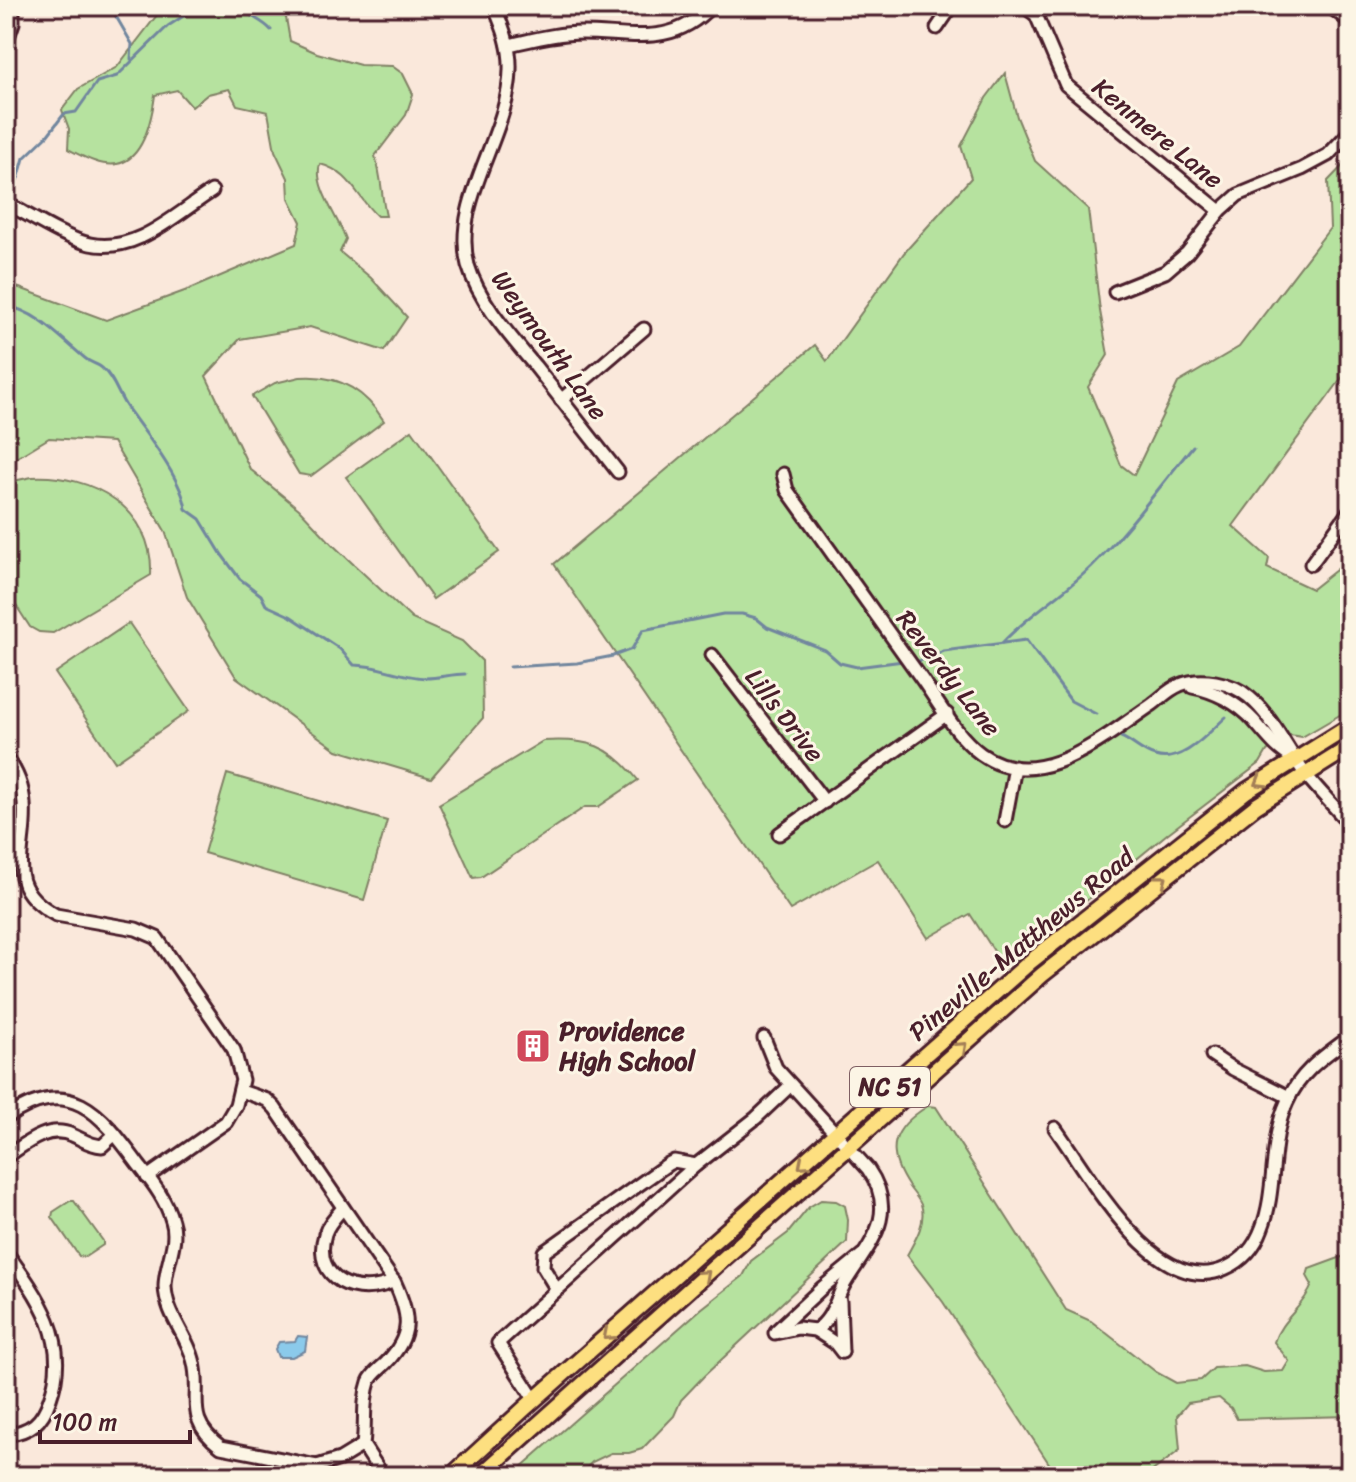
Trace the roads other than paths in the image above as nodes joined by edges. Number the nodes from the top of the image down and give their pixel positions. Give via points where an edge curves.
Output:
1 (13, 6) edge
2 (494, 6) edge
3 (711, 6) edge
4 (952, 6) edge
5 (1024, 6) edge
6 (1330, 6) edge
7 (1350, 22) edge
8 (937, 28) dead end
9 (6, 43) edge
10 (508, 45) junction
11 (1350, 132) edge
12 (212, 191) dead end
13 (6, 203) edge
14 (1220, 211) junction
15 (1115, 292) dead end
16 (644, 329) dead end
17 (561, 400) junction
18 (618, 472) dead end
19 (783, 474) dead end
20 (1350, 510) edge
21 (1311, 564) dead end
22 (712, 655) dead end
23 (947, 714) junction
24 (1350, 726) edge
25 (1350, 747) edge
26 (6, 757) edge
27 (1297, 761) junction
28 (1015, 767) junction
29 (1307, 775) junction
30 (825, 802) junction
31 (1005, 821) dead end
32 (1350, 825) edge
33 (779, 834) dead end
34 (1350, 1037) edge
35 (764, 1038) dead end
36 (1212, 1055) dead end
37 (791, 1085) junction
38 (241, 1091) junction
39 (1289, 1097) junction
40 (6, 1118) edge
41 (1055, 1128) dead end
42 (115, 1134) junction
43 (843, 1141) junction
44 (6, 1157) edge
45 (696, 1165) junction
46 (147, 1177) junction
47 (343, 1208) junction
48 (6, 1252) edge
49 (866, 1253) junction
50 (394, 1281) junction
51 (557, 1290) junction
52 (841, 1292) junction
53 (802, 1306) junction
54 (812, 1330) junction
55 (530, 1404) junction
56 (538, 1424) junction
57 (6, 1435) edge
58 (363, 1445) junction
59 (383, 1476) edge
60 (451, 1476) edge
61 (480, 1476) edge

1 - 9 street
2 - 10 street, Weymouth Lane
3 - 10 street via 692,22 656,35 567,34
4 - 8 street
5 - 14 street, Kenmere Lane via 1036,15 1066,85
6 - 7 street
10 - 17 street, Weymouth Lane via 507,96 469,212 465,244 474,279 487,301
11 - 14 street via 1328,155 1238,195
12 - 13 street via 140,238 115,246 83,242
14 - 15 street via 1165,272
16 - 17 street
17 - 18 street, Weymouth Lane
19 - 23 street, Reverdy Lane via 787,490
20 - 21 street
22 - 30 street, Lills Drive
23 - 28 street, Reverdy Lane via 982,754
23 - 30 street
24 - 27 main road, Pineville-Matthews Road / NC 51
25 - 29 main road, Pineville-Matthews Road / NC 51
26 - 38 street via 24,803 17,862 28,892 56,915 136,929 157,938 234,1050
27 - 28 street, Reverdy Lane via 1249,696 1211,681 1180,685 1063,761 1032,769
27 - 29 street, Reverdy Lane
27 -> 43 main road, Pineville-Matthews Road / NC 51 via 1246,791 1030,962
28 - 31 street
29 - 32 street, Reverdy Lane
43 -> 29 main road, Pineville-Matthews Road / NC 51 via 1256,806
30 - 33 street
34 - 39 street via 1315,1062
35 - 37 street via 770,1058
36 - 39 street
37 - 43 street
37 - 45 street
38 - 46 street via 219,1128
38 - 47 street via 275,1108
39 - 41 street via 1280,1121 1263,1226 1239,1262 1216,1273 1171,1267 1150,1252
40 - 42 street via 36,1101 74,1100 102,1118
42 - 44 street via 102,1146 87,1145 71,1134 47,1133
42 - 46 street
43 - 49 street via 873,1176 882,1200 880,1223
43 -> 55 main road, Pineville-Matthews Road / NC 51
56 -> 43 main road, Pineville-Matthews Road / NC 51
45 - 51 street
45 - 51 street via 668,1164 547,1248 543,1267
46 - 58 street via 173,1222 165,1285 168,1305 193,1358 195,1410 208,1438 221,1447 317,1466
47 - 50 street
47 - 50 street via 324,1236 326,1266 337,1281 357,1288
48 - 57 street via 46,1313 58,1369 43,1418 23,1432
49 - 52 street
49 - 53 street
50 - 58 street via 408,1319 399,1349 371,1378 364,1398
51 - 55 street via 498,1343
52 - 54 street via 825,1323
52 - 54 street via 842,1352
53 - 54 street
53 - 54 street via 775,1333
55 - 56 main road
55 - 60 main road, Pineville-Matthews Road / NC 51
56 - 61 main road, Pineville-Matthews Road / NC 51
58 - 59 street

